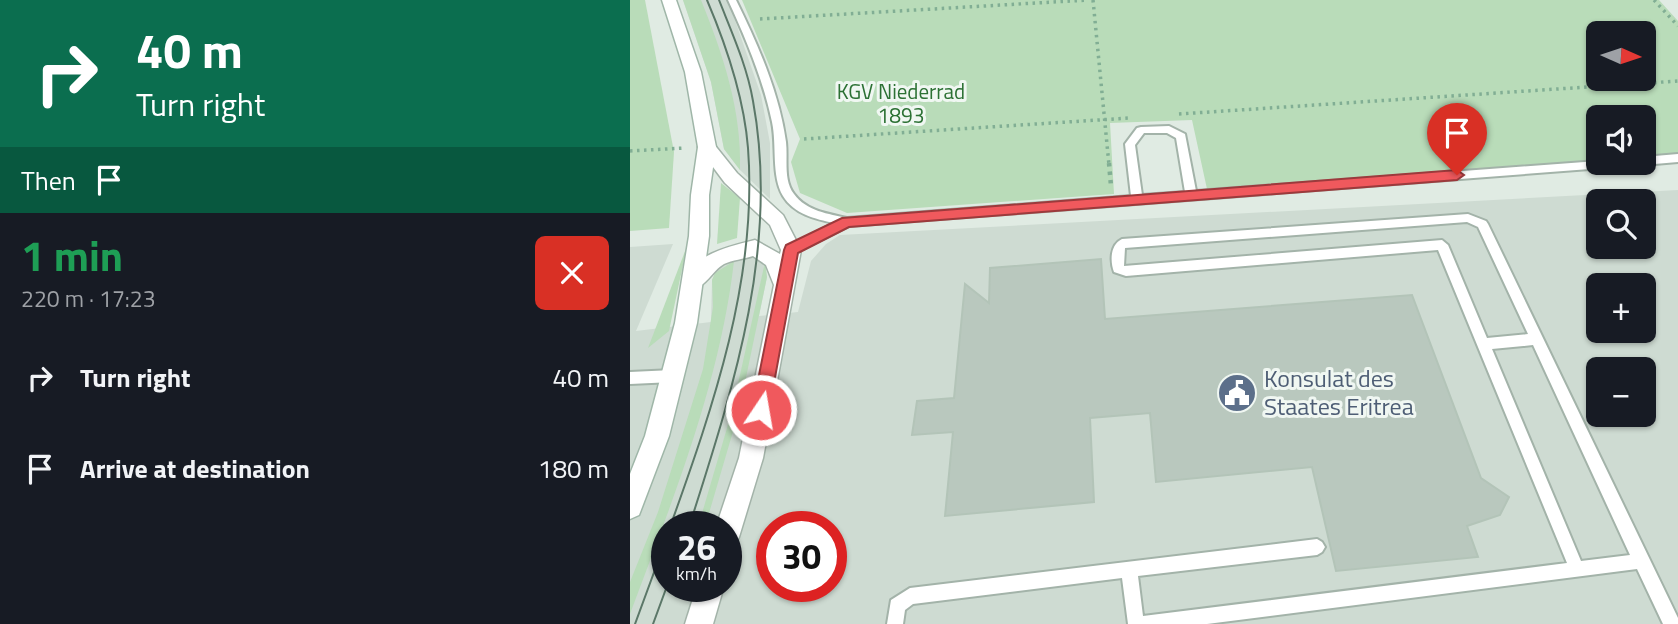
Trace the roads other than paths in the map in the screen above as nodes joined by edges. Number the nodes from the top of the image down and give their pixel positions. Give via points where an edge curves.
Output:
1 (669, 0) edge
2 (732, 0) edge
3 (698, 147) junction
4 (1678, 158) edge
5 (1656, 160) edge
6 (1586, 165) edge
7 (1191, 195) junction
8 (1137, 199) junction
9 (1433, 221) junction
10 (847, 222) junction
11 (1442, 245) junction
12 (791, 250) junction
13 (693, 281) junction
14 (786, 289) junction
15 (1538, 339) junction
16 (1484, 344) junction
17 (673, 376) junction
18 (630, 378) edge
19 (630, 506) edge
20 (734, 511) edge
21 (1317, 547) dead end
22 (1641, 561) junction
23 (1129, 569) junction
24 (1577, 569) junction
25 (706, 602) edge
26 (699, 624) edge
27 (895, 624) edge
28 (1136, 624) edge
29 (1144, 624) edge
30 (1672, 624) edge

1 - 3 main road via 692,72
2 - 10 lane via 762,64 781,144 781,177 792,200 817,215
3 - 12 main road via 775,218
3 - 13 main road
4 - 5 lane
6 - 7 lane
7 - 8 lane
7 - 8 lane via 1181,136 1169,129 1141,130 1130,144
8 - 10 lane
9 - 11 lane
9 - 11 lane via 1122,244 1116,254 1118,269 1126,271
9 - 15 lane via 1468,218 1482,224
10 - 12 lane
11 - 16 lane
12 - 14 main road
13 - 14 main road via 717,258 755,248 774,260
13 - 17 main road
14 - 20 main road via 751,458
15 - 16 lane
15 - 22 lane
16 - 24 lane
17 - 18 lane
17 - 19 main road via 657,436
21 - 23 lane
22 - 24 lane
22 - 30 lane
23 - 27 lane via 910,596 898,606
23 - 28 lane
24 - 29 lane
25 - 26 main road

